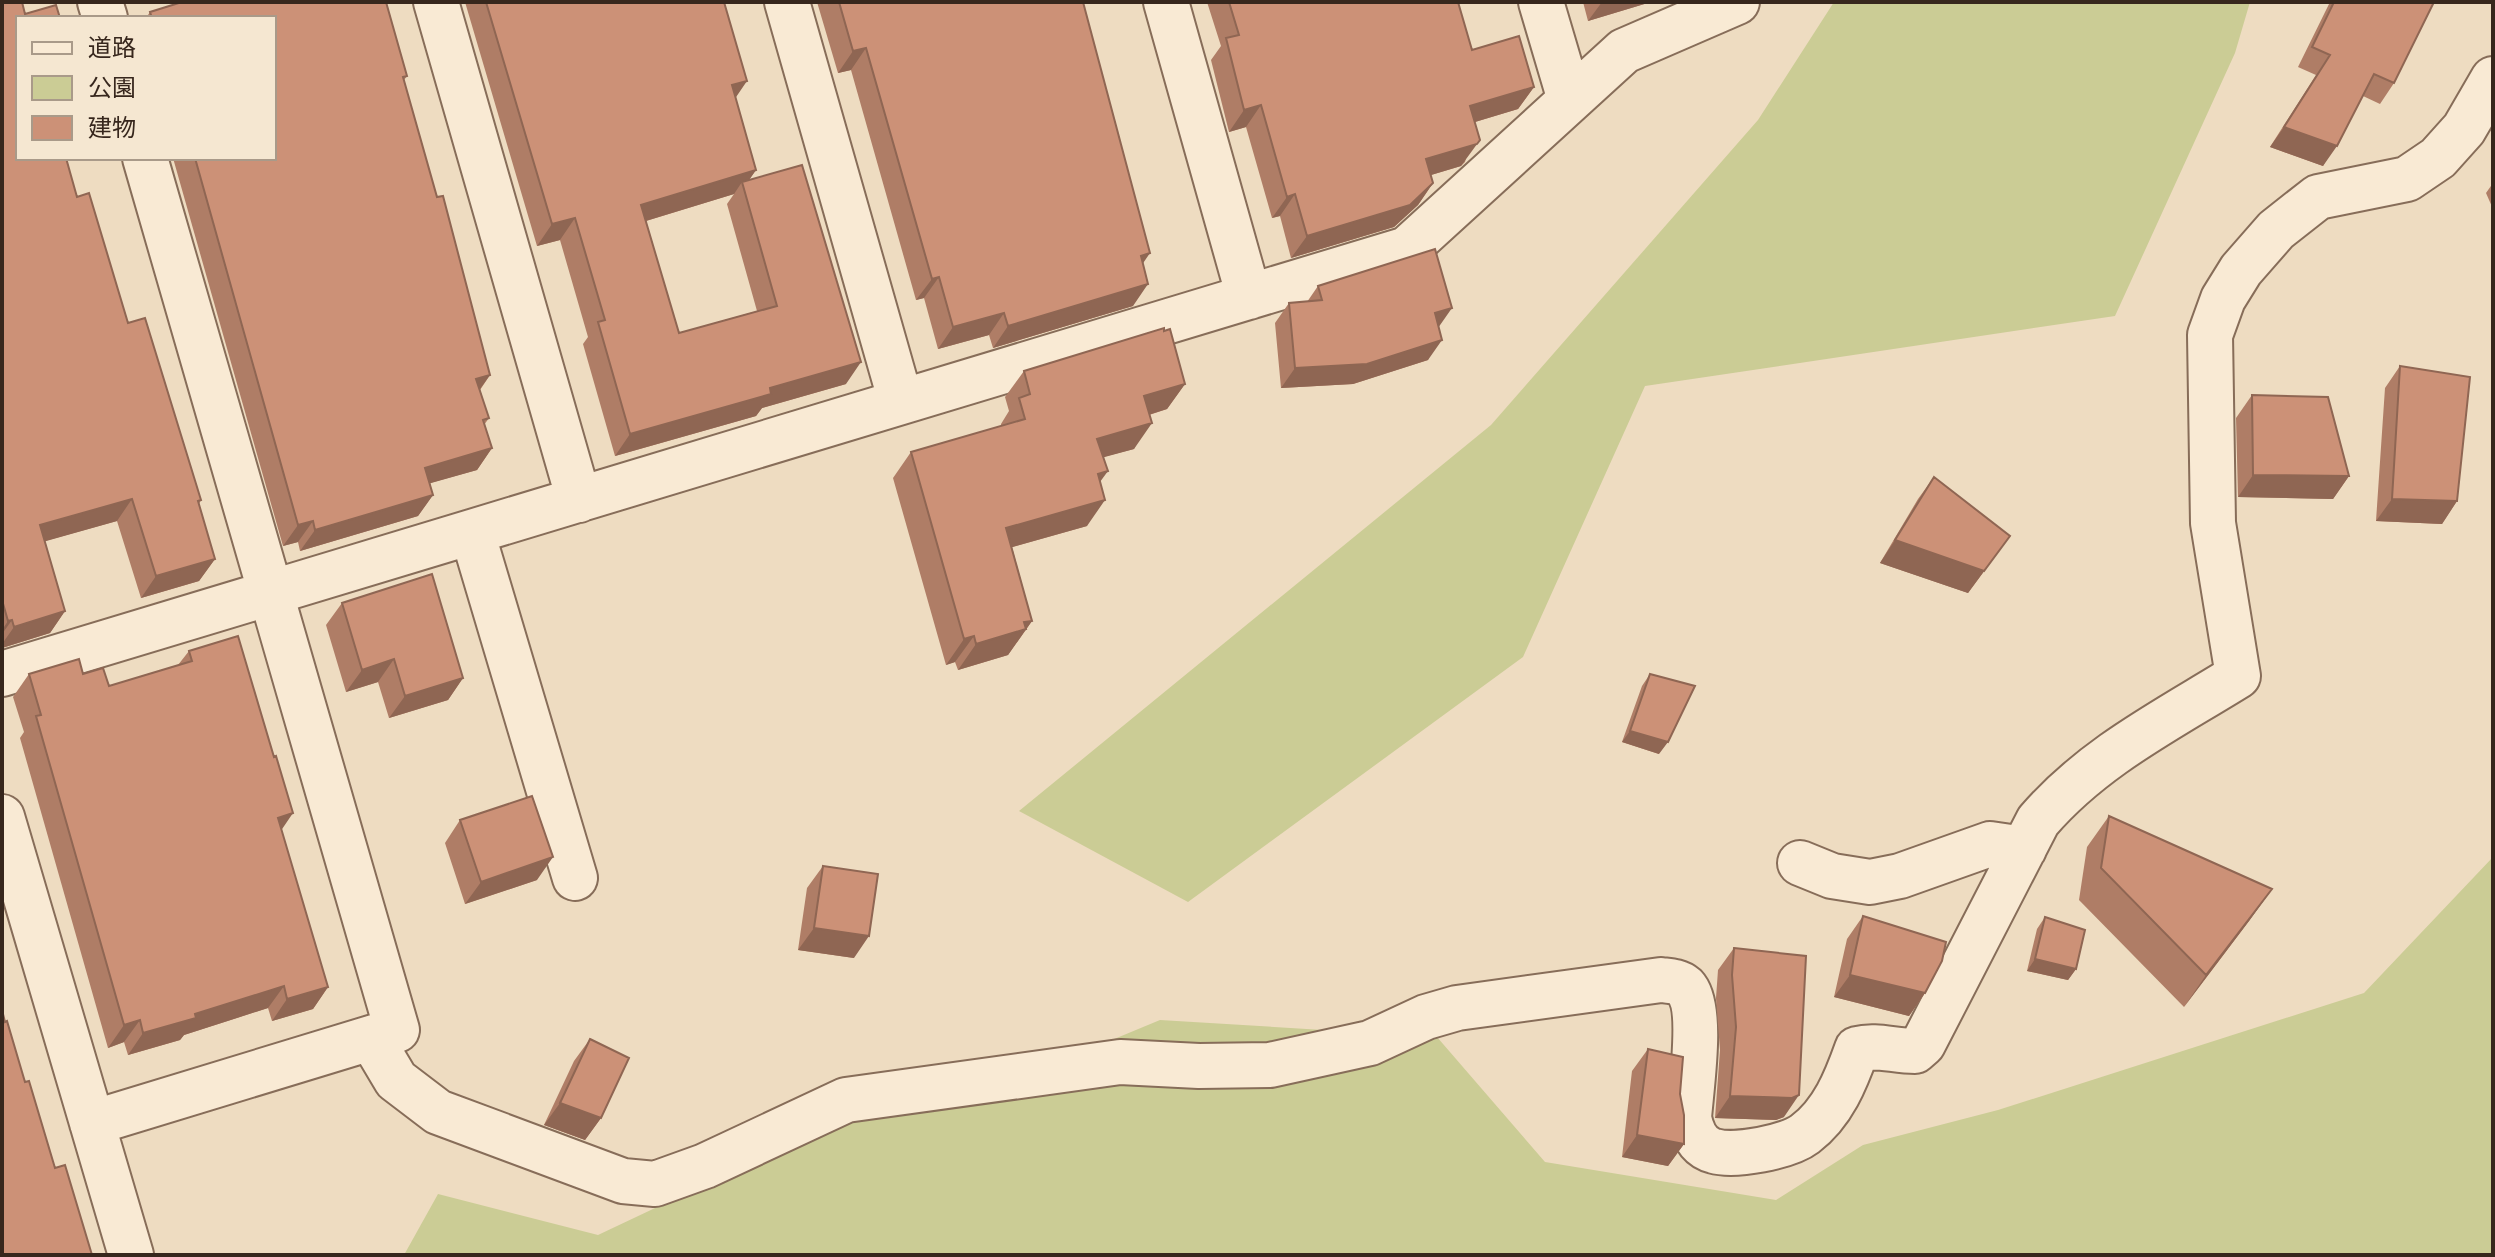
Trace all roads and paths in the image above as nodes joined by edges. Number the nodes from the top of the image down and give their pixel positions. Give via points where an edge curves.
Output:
1 (436, 2) edge
2 (787, 2) edge
3 (1166, 2) edge
4 (1541, 2) edge
5 (1737, 2) edge
6 (2493, 79) edge
7 (1570, 100) junction
8 (146, 160) edge
9 (1249, 297) junction
10 (901, 402) junction
11 (579, 500) junction
12 (472, 532) junction
13 (271, 593) junction
14 (2, 674) edge
15 (2, 817) edge
16 (2024, 849) junction
17 (1800, 863) dead end
18 (575, 878) dead end
19 (371, 1038) junction
20 (92, 1123) junction
21 (131, 1255) edge

1 - 11 street
2 - 10 street
3 - 9 street
4 - 7 street
5 - 7 street via 1624,51
6 - 16 street via 2464,129 2438,158 2407,179 2318,197 2276,230 2223,299 2210,335 2213,523 2238,676 2098,763 2055,801
7 - 9 street via 1407,249
8 - 13 street
9 - 10 street
10 - 11 street
11 - 12 street
12 - 13 street
12 - 18 street
13 - 14 street
13 - 19 street via 397,1030
15 - 20 street
16 - 17 street via 1990,844 1870,882 1832,876
16 - 19 street via 1923,1044 1915,1051 1871,1045 1857,1049 1835,1101 1803,1136 1737,1152 1713,1151 1691,1130 1694,1001 1676,981 1457,1008 1370,1043 1270,1065 1120,1062 846,1100 655,1184 623,1181 438,1112 396,1080
19 - 20 street
20 - 21 street

